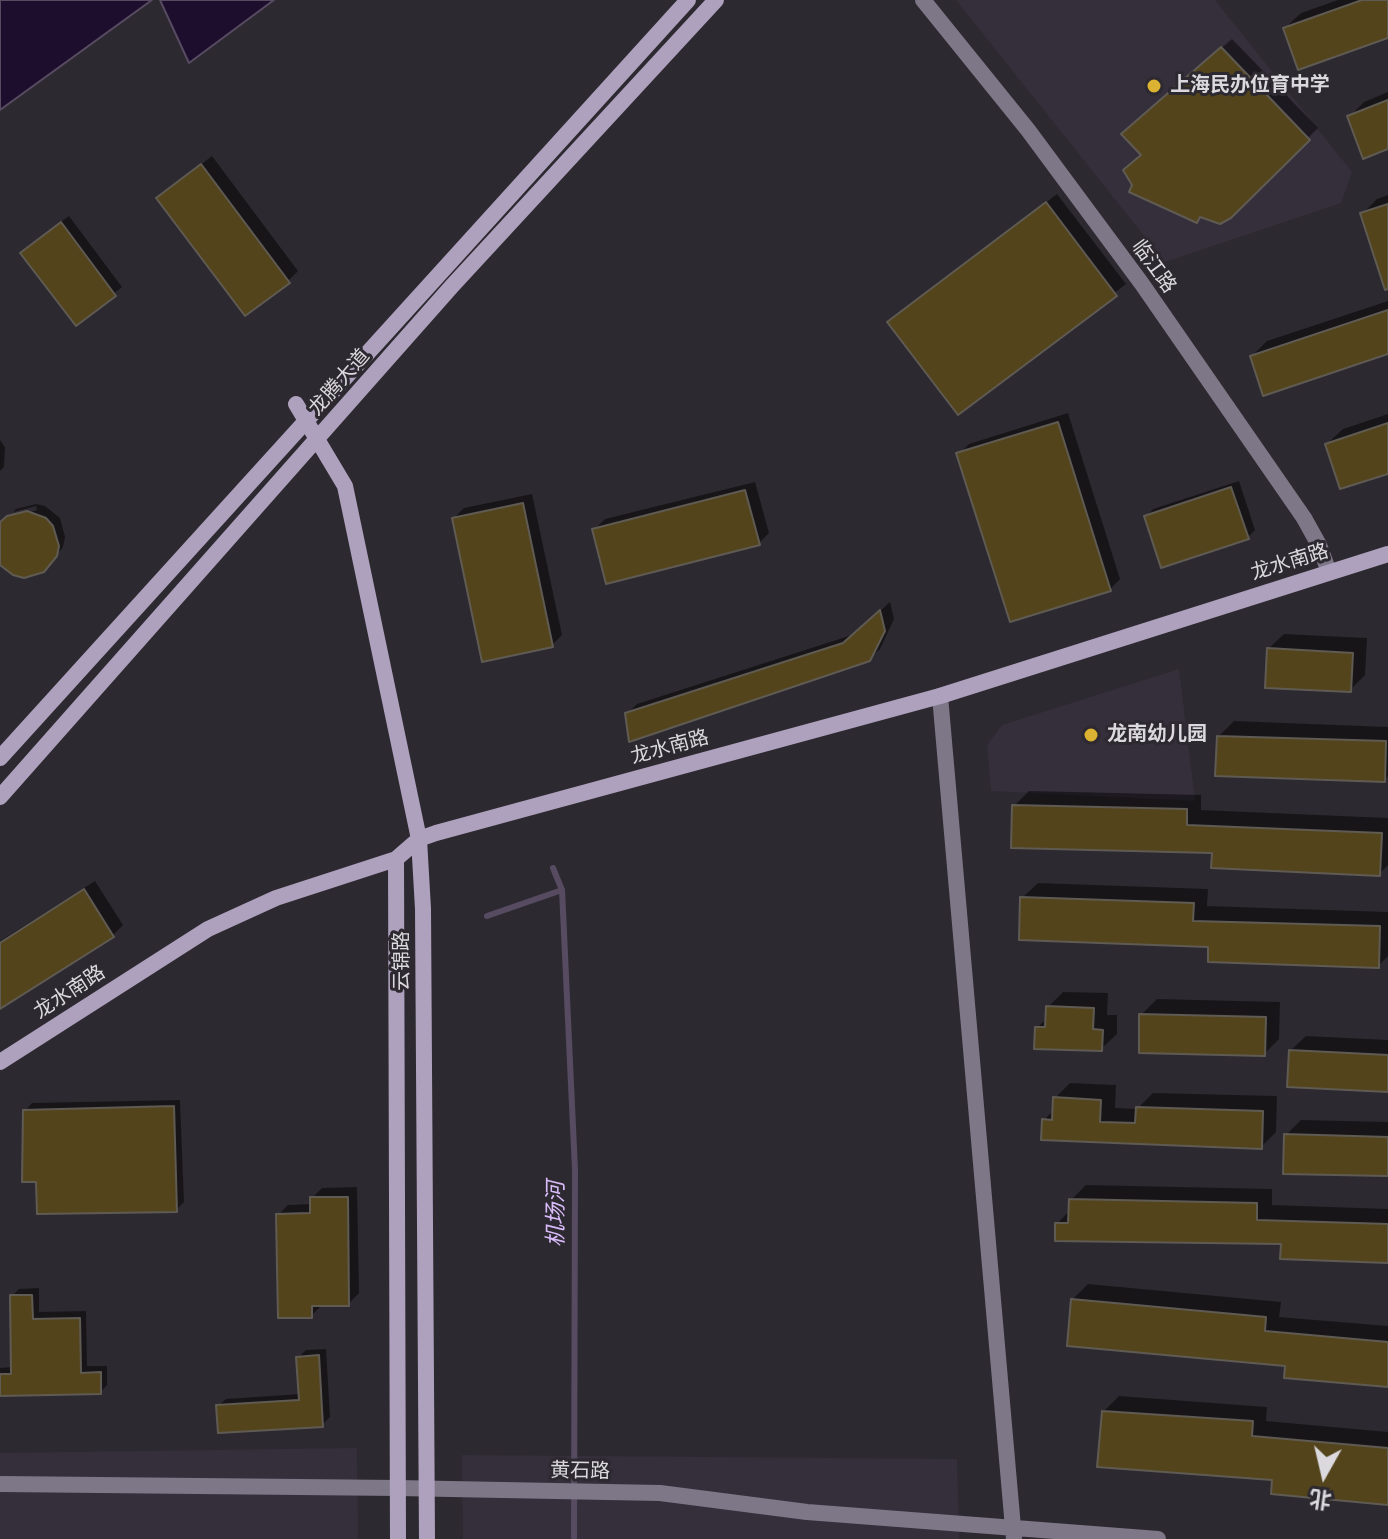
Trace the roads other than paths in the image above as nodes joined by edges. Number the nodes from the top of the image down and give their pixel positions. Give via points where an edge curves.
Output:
1 (688, 0) edge
2 (716, 0) edge
3 (923, 0) edge
4 (296, 404) dead end
5 (306, 421) junction
6 (317, 439) junction
7 (1388, 554) edge
8 (1329, 572) junction
9 (940, 696) junction
10 (0, 758) edge
11 (0, 797) edge
12 (419, 839) junction
13 (396, 859) junction
14 (0, 1062) edge
15 (0, 1484) edge
16 (398, 1488) junction
17 (426, 1489) junction
18 (1014, 1533) edge
19 (398, 1539) edge
20 (427, 1539) edge
21 (1158, 1539) edge

1 - 5 main road, 龙腾大道
2 - 6 main road, 龙腾大道
3 - 8 street, 临江路 via 1142,284 1304,518
4 - 5 main road, 云锦路
5 - 6 main road, 云锦路
5 - 10 main road, 龙腾大道
6 - 11 main road, 龙腾大道
6 - 12 main road, 云锦路 via 345,486
7 - 8 main road, 龙水南路
8 - 9 main road, 龙水南路
9 - 12 main road, 龙水南路
9 - 18 street
12 - 13 main road, 龙水南路
12 - 17 main road, 云锦路
13 - 14 main road, 龙水南路 via 276,898 208,929
13 - 16 main road, 云锦路
15 - 16 street, 黄石路
16 - 17 street, 黄石路
16 - 19 main road, 云锦路
17 - 18 street, 黄石路 via 660,1493
17 - 20 main road, 云锦路
18 - 21 street, 黄石路

